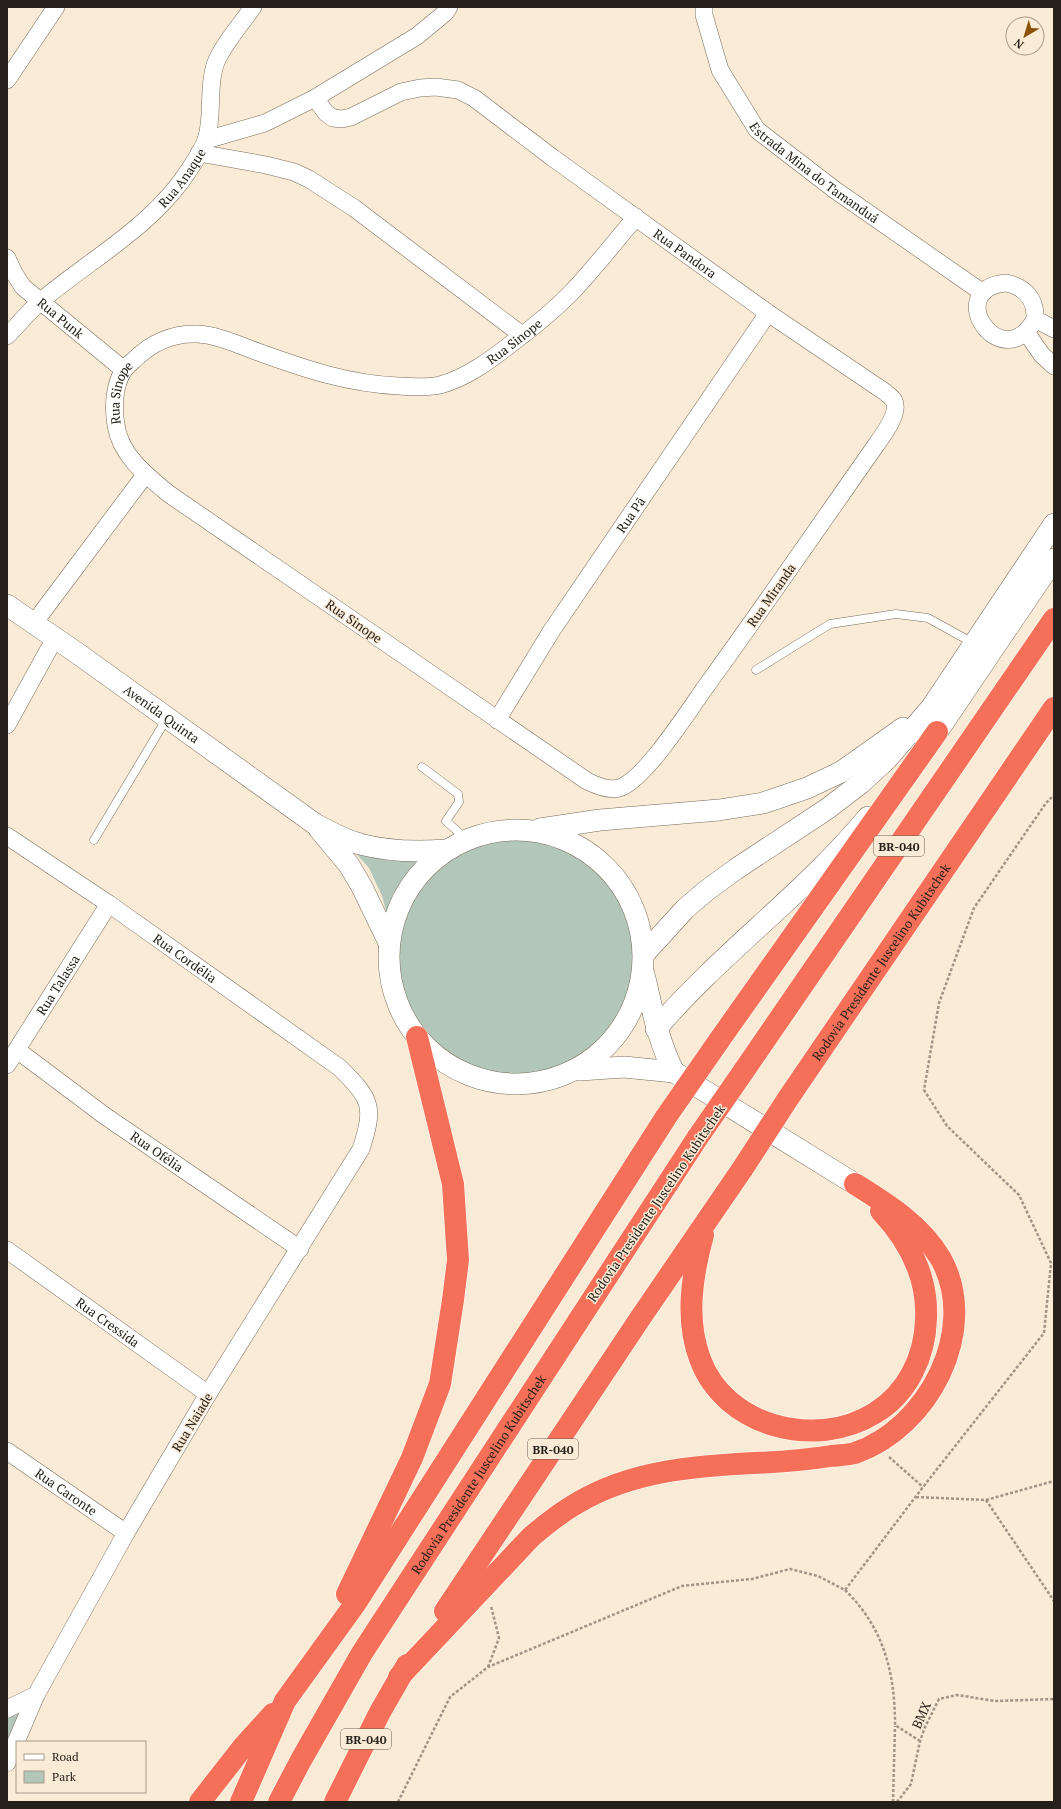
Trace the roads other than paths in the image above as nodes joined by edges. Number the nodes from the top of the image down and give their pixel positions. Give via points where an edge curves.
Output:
1 (56, 7) edge
2 (254, 7) edge
3 (449, 7) edge
4 (704, 7) edge
5 (7, 80) edge
6 (315, 98) junction
7 (203, 147) junction
8 (636, 217) junction
9 (7, 258) edge
10 (983, 293) junction
11 (40, 302) junction
12 (768, 313) junction
13 (1030, 326) junction
14 (1054, 329) edge
15 (7, 336) edge
16 (522, 336) junction
17 (1054, 366) edge
18 (124, 370) junction
19 (885, 392) joint
20 (145, 475) junction
21 (1054, 524) edge
22 (1054, 559) edge
23 (7, 605) edge
24 (1054, 618) edge
25 (34, 623) junction
26 (55, 638) junction
27 (974, 644) junction
28 (756, 670) dead end
29 (931, 708) junction
30 (1054, 708) edge
31 (167, 718) junction
32 (497, 720) junction
33 (7, 725) edge
34 (937, 732) junction
35 (422, 767) dead end
36 (622, 788) joint
37 (315, 824) junction
38 (533, 830) junction
39 (7, 836) edge
40 (466, 839) junction
41 (94, 840) dead end
42 (446, 850) junction
43 (109, 904) junction
44 (389, 943) junction
45 (644, 962) junction
46 (656, 1029) junction
47 (417, 1037) junction
48 (17, 1050) junction
49 (7, 1065) edge
50 (577, 1070) junction
51 (674, 1072) junction
52 (358, 1087) joint
53 (855, 1184) junction
54 (706, 1220) junction
55 (300, 1249) junction
56 (7, 1250) edge
57 (208, 1394) junction
58 (7, 1451) edge
59 (126, 1533) junction
60 (399, 1677) junction
61 (302, 1679) junction
62 (36, 1695) junction
63 (285, 1701) junction
64 (7, 1709) edge
65 (16, 1741) edge
66 (16, 1742) edge
67 (7, 1763) edge
68 (200, 1802) edge
69 (241, 1802) edge
70 (279, 1802) edge
71 (335, 1802) edge

1 - 5 street
2 - 7 street, Rua Anaque via 215,64 210,116
3 - 6 street via 417,36
4 - 10 street, Estrada Mina do Tamanduá via 720,70 757,130 835,190
6 - 7 street via 265,123
6 - 8 street, Rua Pandora via 326,113 333,118 342,119 401,92 436,87 458,90 490,109
7 - 11 street, Rua Anaque via 167,200 133,230
7 - 16 street via 294,172 309,179 354,208
8 - 12 street, Rua Pandora
8 - 16 street, Rua Sinope via 571,293
9 - 11 street, Rua Punk via 23,287
10 - 13 street via 998,284 1015,285 1023,289 1033,302
10 - 13 street via 978,309 979,317 987,331 1002,339 1015,338
11 - 15 street, Rua Anaque
11 - 18 street, Rua Punk
12 - 19 street, Rua Pandora
12 - 32 street, Rua Pã via 556,624
13 - 14 street
13 - 17 street via 1042,355
16 - 18 street, Rua Sinope via 494,358 453,380 418,388 382,386 335,378 199,334 172,337 157,343 142,352
18 - 20 street, Rua Sinope via 118,386 114,412 117,434 132,460
19 - 36 street, Rua Miranda via 894,401 895,410 892,420 876,445 744,634 656,754
20 - 25 street
20 - 32 street, Rua Sinope
21 - 27 street
22 - 34 street
23 - 25 street, Avenida Quinta
24 - 70 highway, Rodovia Presidente Juscelino Kubitschek / BR-040, bridge via 698,1137 362,1653 300,1760
25 - 26 street, Avenida Quinta
26 - 31 street, Avenida Quinta
26 - 33 street
27 - 28 lane via 928,618 896,614 830,624
27 - 29 street
29 - 38 street via 841,772 807,788 763,803 719,810 600,820
29 - 45 street via 888,759 861,783 827,809 736,869 685,909
30 - 54 highway, Rodovia Presidente Juscelino Kubitschek / BR-040, bridge
31 - 37 street, Avenida Quinta
31 - 41 lane
32 - 36 street, Rua Sinope via 588,781 611,789
34 - 46 street via 857,830 802,886 677,1004
34 - 61 highway, bridge via 666,1117 355,1604
35 - 40 lane via 458,794 459,802 446,820
37 - 42 street, Avenida Quinta via 359,844 379,848 402,852
37 - 44 street, Avenida Quinta via 348,865
38 - 40 street via 510,830
38 - 45 street via 567,840 598,859 622,886 638,918
39 - 43 street, Rua Cordélia
40 - 42 street
42 - 44 street via 418,874 402,900
43 - 48 street, Rua Talassa
43 - 52 street, Rua Cordélia via 340,1068
44 - 47 street via 390,976 400,1008
45 - 46 street
45 - 50 street via 642,982 634,1009 619,1033 600,1054
46 - 51 street
47 - 50 street via 443,1061 474,1078 509,1084 544,1082
47 - 61 highway via 453,1184 456,1220 458,1260 440,1384 412,1458 327,1635
48 - 49 street, Rua Talassa
48 - 55 street, Rua Ofélia via 111,1120
50 - 51 street via 624,1067
51 - 53 street
52 - 55 street, Rua Naiade via 369,1106 368,1126 361,1148
53 - 54 highway via 900,1235 918,1268 927,1311 926,1336 916,1368 893,1398 876,1413 840,1427 790,1430 772,1426 737,1408 720,1394 707,1375 693,1334 691,1307 692,1280
53 - 60 highway via 900,1214 917,1229 941,1260 952,1291 954,1304 951,1343 933,1386 907,1421 886,1438 854,1453 786,1461 710,1465 664,1472 628,1480 580,1501 531,1536
54 - 60 highway, Rodovia Presidente Juscelino Kubitschek / BR-040 via 479,1562
55 - 57 street, Rua Naiade
56 - 57 street, Rua Cressida
57 - 59 street, Rua Naiade
58 - 59 street, Rua Caronte
59 - 62 street, Rua Naiade
60 - 71 highway, Rodovia Presidente Juscelino Kubitschek / BR-040
61 - 63 highway
62 - 64 street
62 - 65 street, Rua Naiade
63 - 68 highway via 243,1747
63 - 69 highway
66 - 67 street, Rua Naiade

